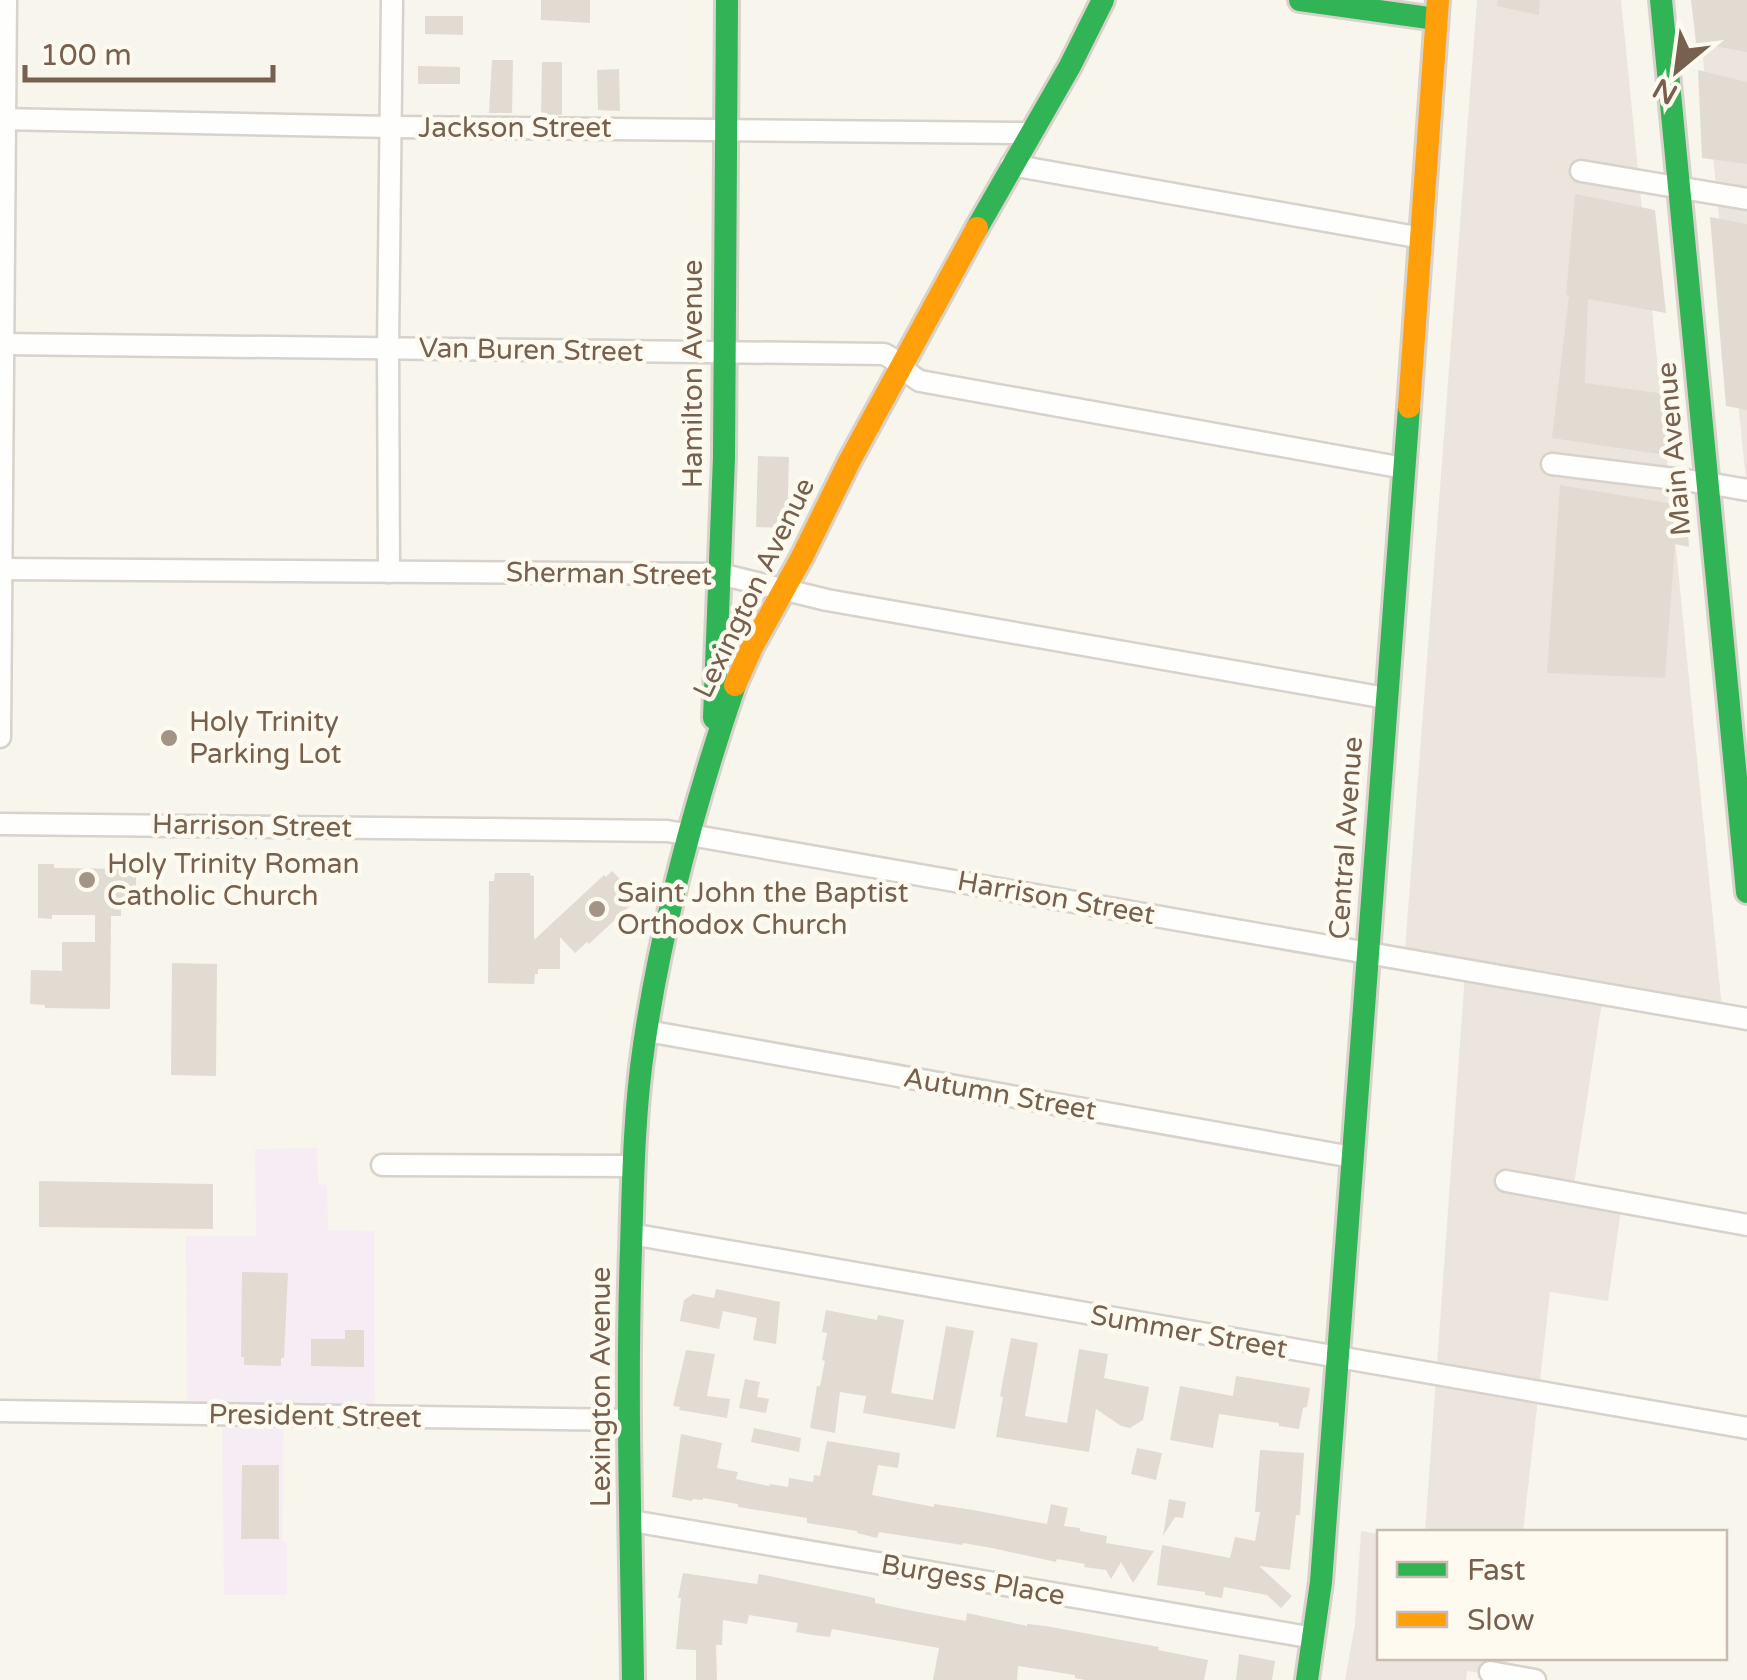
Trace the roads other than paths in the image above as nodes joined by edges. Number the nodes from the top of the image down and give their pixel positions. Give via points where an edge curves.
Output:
1 (6, 0) edge
2 (392, 0) edge
3 (727, 0) edge
4 (1082, 0) edge
5 (1103, 0) edge
6 (1124, 0) edge
7 (1300, 0) edge
8 (1661, 0) edge
9 (1437, 10) edge
10 (1082, 38) junction
11 (1070, 66) junction
12 (2, 120) edge
13 (391, 127) junction
14 (726, 130) junction
15 (1030, 134) junction
16 (1011, 164) junction
17 (1581, 170) dead end
18 (1680, 188) junction
19 (1747, 199) edge
20 (1422, 238) junction
21 (1, 344) edge
22 (388, 348) junction
23 (724, 352) junction
24 (902, 366) junction
25 (1552, 464) dead end
26 (1404, 468) junction
27 (1707, 483) junction
28 (1747, 490) edge
29 (1, 569) edge
30 (389, 572) junction
31 (720, 574) junction
32 (785, 588) junction
33 (1386, 698) junction
34 (0, 736) edge
35 (713, 748) junction
36 (1741, 766) edge
37 (0, 824) edge
38 (690, 835) junction
39 (1747, 892) edge
40 (1367, 952) junction
41 (1747, 1020) edge
42 (647, 1031) junction
43 (1352, 1156) junction
44 (382, 1165) dead end
45 (633, 1166) junction
46 (1506, 1181) dead end
47 (1747, 1225) edge
48 (631, 1234) junction
49 (1336, 1358) junction
50 (0, 1412) edge
51 (630, 1420) junction
52 (1747, 1428) edge
53 (632, 1521) junction
54 (1314, 1638) junction
55 (1490, 1672) dead end
56 (634, 1680) edge
57 (1306, 1680) edge
58 (1535, 1680) edge

1 - 12 street
2 - 13 street
3 - 14 main road, Hamilton Avenue
4 - 10 main road
5 - 10 main road, Lexington Avenue
6 - 11 main road via 1094,48
7 - 9 main road
8 - 18 main road, Main Avenue
9 - 20 main road, Central Avenue
10 - 11 main road, Lexington Avenue
11 - 15 main road, Lexington Avenue
12 - 13 street, Jackson Street
12 - 21 street
13 - 14 street, Jackson Street
13 - 22 street
14 - 15 street, Jackson Street
14 - 23 main road, Hamilton Avenue
15 - 16 main road, Lexington Avenue
16 - 20 street
16 - 24 main road, Lexington Avenue
17 - 18 street
18 - 19 street
18 - 27 main road, Main Avenue
20 - 26 main road, Central Avenue
21 - 22 street, Van Buren Street
21 - 29 street
22 - 23 street, Van Buren Street
22 - 30 street
23 - 24 street, Van Buren Street via 884,354
23 - 31 main road, Hamilton Avenue
24 - 26 street, Van Buren Street via 920,382
24 - 32 main road, Lexington Avenue
25 - 27 street
26 - 33 main road, Central Avenue
27 - 28 street
27 - 36 main road, Main Avenue
29 - 30 street, Sherman Street
29 - 34 street
30 - 31 street, Sherman Street
31 - 32 street, Sherman Street
31 - 35 main road, Hamilton Avenue
32 - 33 street, Sherman Street
32 - 35 main road, Lexington Avenue via 740,672
33 - 40 main road, Central Avenue
35 - 38 main road, Lexington Avenue
36 - 39 main road, Main Avenue
37 - 38 street, Harrison Street
38 - 40 street, Harrison Street
38 - 42 main road, Lexington Avenue
40 - 41 street, Harrison Street
40 - 43 main road, Central Avenue
42 - 43 street, Autumn Street
42 - 45 main road, Lexington Avenue
43 - 49 main road, Central Avenue
44 - 45 street
45 - 48 main road, Lexington Avenue
46 - 47 street
48 - 49 street, Summer Street
48 - 51 main road, Lexington Avenue
49 - 52 street, Summer Street
49 - 54 main road, Central Avenue
50 - 51 street, President Street
51 - 53 main road, Lexington Avenue
53 - 54 street, Burgess Place
53 - 56 main road, Lexington Avenue
54 - 57 main road, Central Avenue
55 - 58 street

